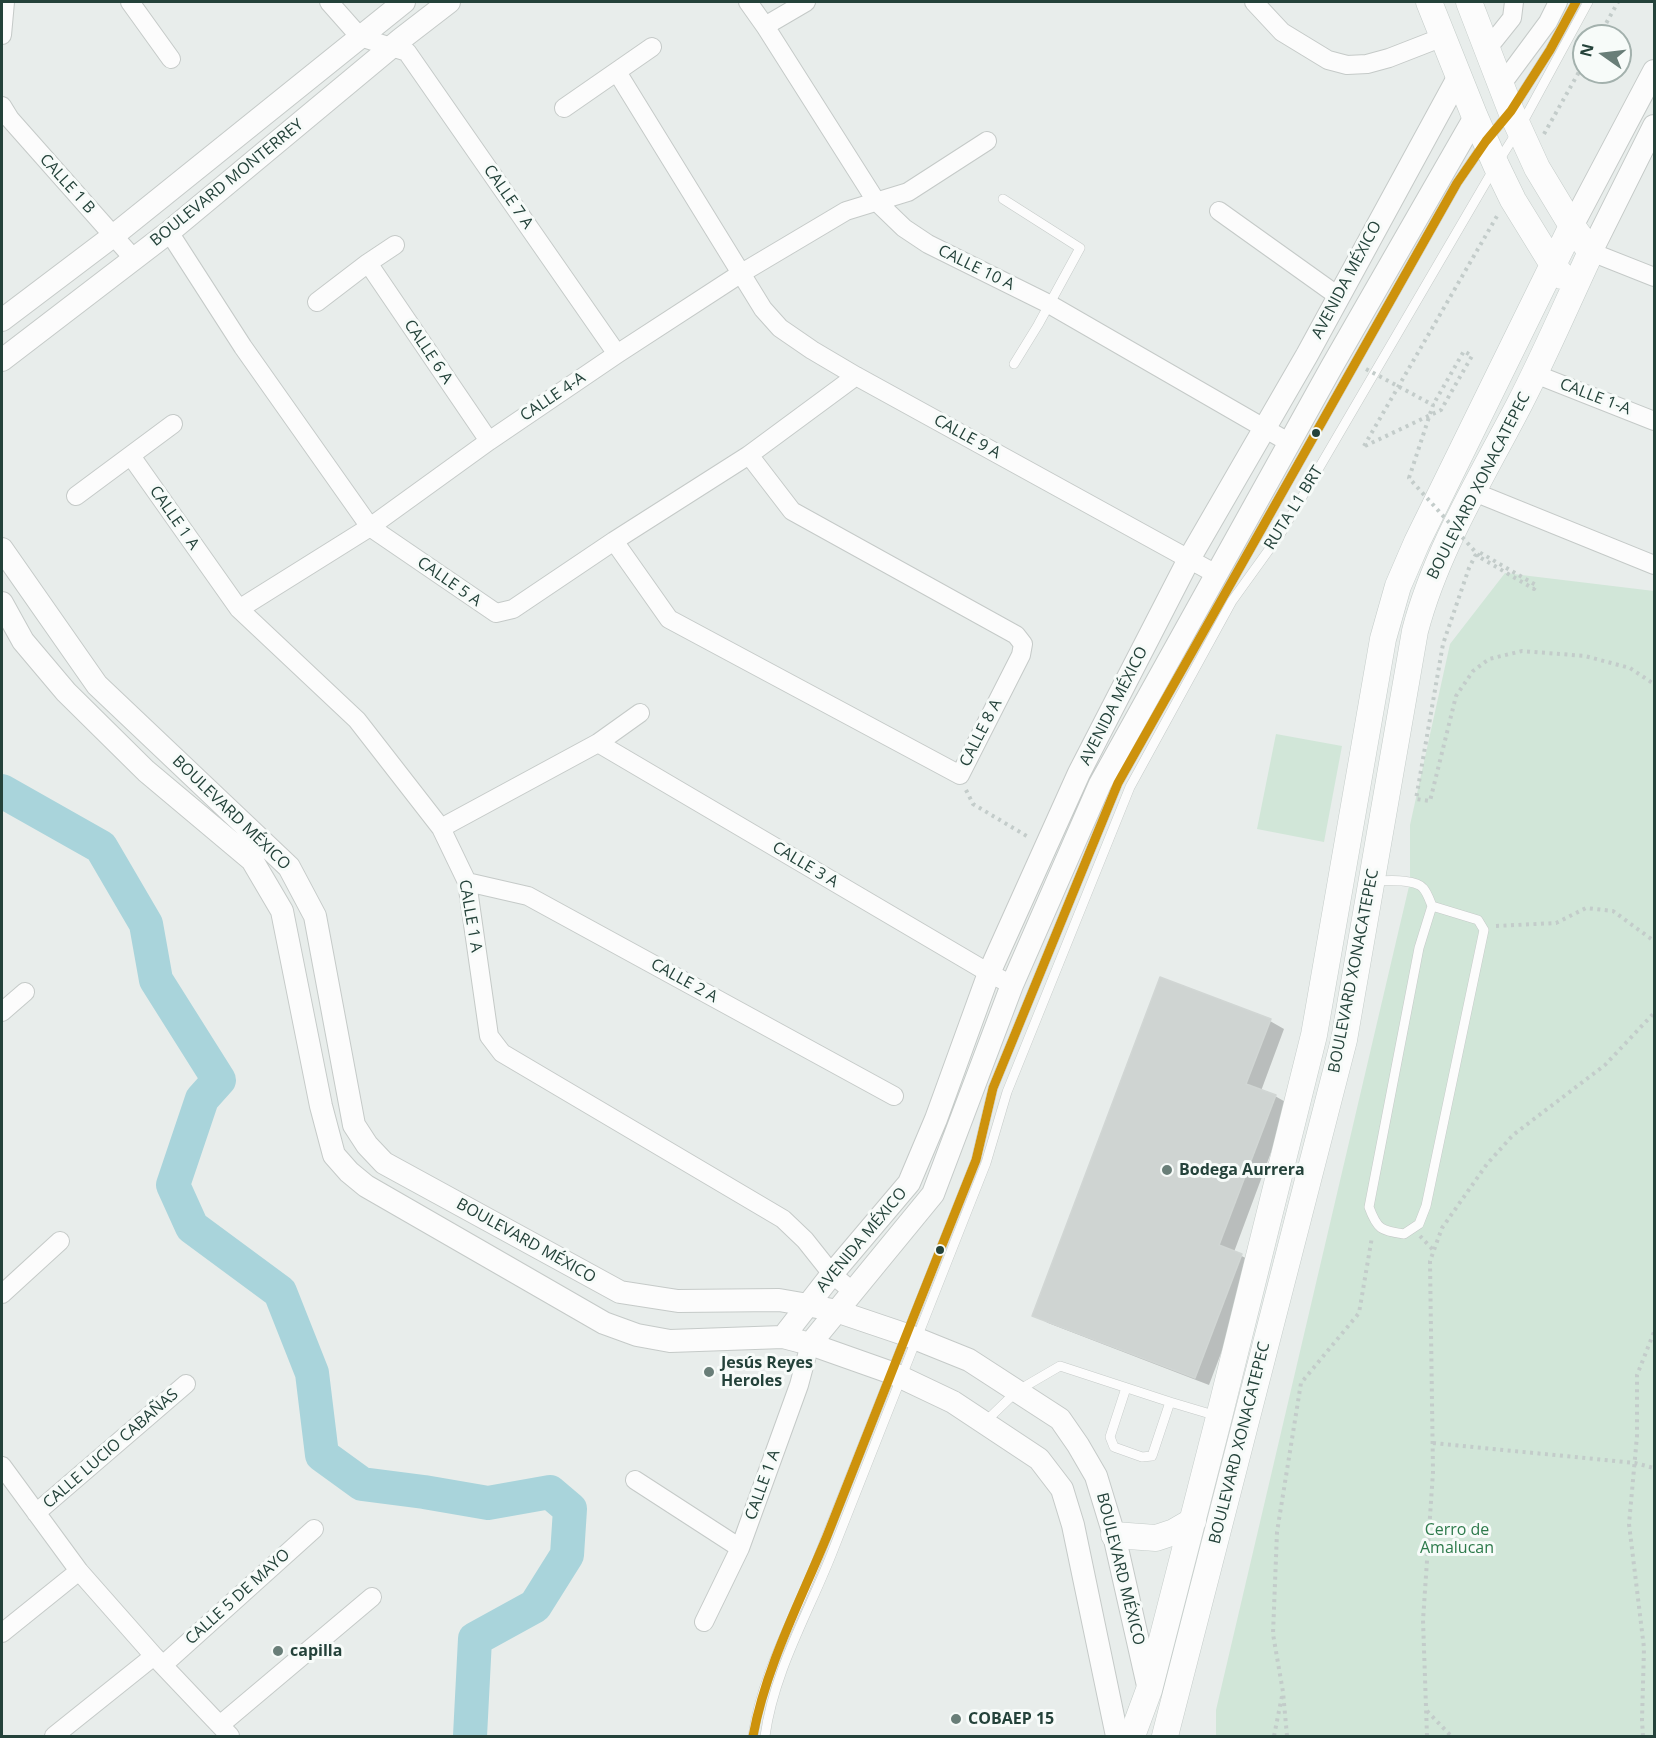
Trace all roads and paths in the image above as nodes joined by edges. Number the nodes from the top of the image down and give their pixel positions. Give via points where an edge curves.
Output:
1 (5, 2) edge
2 (130, 2) edge
3 (329, 2) edge
4 (404, 2) edge
5 (449, 2) edge
6 (748, 2) edge
7 (806, 2) edge
8 (1254, 2) edge
9 (1429, 2) edge
10 (1469, 2) edge
11 (1514, 2) edge
12 (1558, 2) edge
13 (1576, 2) edge
14 (1588, 2) edge
15 (1618, 2) edge
16 (1606, 24) edge
17 (765, 26) junction
18 (2, 35) edge
19 (360, 37) junction
20 (1443, 37) junction
21 (393, 47) junction
22 (652, 47) dead end
23 (1488, 48) junction
24 (171, 58) dead end
25 (1654, 70) edge
26 (616, 72) junction
27 (1459, 76) junction
28 (1502, 84) junction
29 (1572, 84) edge
30 (2, 107) edge
31 (564, 108) dead end
32 (1475, 117) junction
33 (1515, 120) junction
34 (1654, 128) edge
35 (987, 141) dead end
36 (1486, 141) junction
37 (1532, 156) junction
38 (1496, 165) junction
39 (1510, 193) junction
40 (1003, 199) dead end
41 (876, 201) junction
42 (1218, 211) dead end
43 (1572, 225) junction
44 (169, 232) junction
45 (113, 236) junction
46 (395, 245) dead end
47 (1591, 252) junction
48 (134, 260) junction
49 (368, 263) junction
50 (1553, 266) junction
51 (740, 274) junction
52 (1654, 277) edge
53 (1573, 290) junction
54 (1338, 296) junction
55 (316, 302) dead end
56 (1049, 304) junction
57 (2, 320) edge
58 (617, 354) junction
59 (2, 360) edge
60 (1014, 364) dead end
61 (1366, 369) dead end
62 (1535, 374) junction
63 (856, 376) junction
64 (1434, 403) junction
65 (1654, 421) edge
66 (174, 424) dead end
67 (1265, 429) junction
68 (489, 441) junction
69 (1290, 442) junction
70 (749, 455) junction
71 (130, 456) junction
72 (1474, 492) junction
73 (76, 496) dead end
74 (370, 527) junction
75 (614, 541) junction
76 (2, 549) edge
77 (1190, 559) junction
78 (1654, 565) edge
79 (1216, 574) junction
80 (2, 603) edge
81 (239, 609) junction
82 (1654, 684) edge
83 (640, 713) dead end
84 (598, 743) junction
85 (960, 775) junction
86 (441, 828) junction
87 (1046, 847) junction
88 (1371, 881) junction
89 (467, 882) junction
90 (1432, 906) junction
91 (1484, 930) junction
92 (1654, 941) edge
93 (989, 974) junction
94 (1012, 985) junction
95 (25, 992) dead end
96 (2, 1012) edge
97 (1654, 1013) edge
98 (894, 1096) dead end
99 (1375, 1224) junction
100 (60, 1241) dead end
101 (832, 1274) junction
102 (852, 1291) junction
103 (2, 1294) edge
104 (808, 1305) junction
105 (836, 1311) junction
106 (1654, 1332) edge
107 (783, 1337) junction
108 (912, 1337) junction
109 (810, 1344) junction
110 (897, 1375) junction
111 (186, 1384) dead end
112 (1126, 1388) junction
113 (1017, 1390) junction
114 (1170, 1402) junction
115 (1220, 1417) junction
116 (984, 1423) junction
117 (1432, 1443) junction
118 (1635, 1463) junction
119 (1654, 1468) edge
120 (4, 1475) edge
121 (635, 1480) dead end
122 (36, 1513) junction
123 (1193, 1521) junction
124 (314, 1529) dead end
125 (1114, 1535) junction
126 (740, 1548) junction
127 (79, 1570) junction
128 (372, 1597) dead end
129 (704, 1622) dead end
130 (2, 1633) edge
131 (159, 1661) junction
132 (1149, 1690) junction
133 (1283, 1692) junction
134 (1426, 1710) junction
135 (225, 1731) edge
136 (54, 1737) edge
137 (753, 1737) edge
138 (765, 1737) edge
139 (1117, 1737) edge
140 (1132, 1737) edge
141 (1157, 1737) edge
142 (1165, 1737) edge
143 (1274, 1737) edge
144 (1287, 1737) edge
145 (1427, 1737) edge
146 (1451, 1737) edge
147 (1643, 1737) edge

1 - 18 street
2 - 24 street
3 - 19 street
4 - 19 street, BOULEVARD MONTERREY
5 - 21 street, BOULEVARD MONTERREY
6 - 17 street, CALLE 10 A
7 - 17 street
8 - 20 street via 1282,32 1328,60 1347,65 1389,58
9 - 20 main road
10 - 23 main road
11 - 23 street via 1512,18
12 - 28 street via 1548,22
13 - 33 lane, RUTA L1 BRT
14 - 33 lane, RUTA L1 BRT
15 - 16 path
17 - 41 street, CALLE 10 A
19 - 21 street
19 - 45 street, BOULEVARD MONTERREY
20 - 27 main road
21 - 44 street, BOULEVARD MONTERREY
21 - 58 street, CALLE 7 A via 407,52
22 - 26 street
23 - 28 main road
25 - 43 street
26 - 31 street
26 - 51 street, CALLE 9 A
27 - 32 main road
27 - 54 street, AVENIDA MÉXICO
28 - 33 main road
29 - 37 path
30 - 45 street, CALLE 1 B
32 - 36 main road
32 - 69 street, AVENIDA MÉXICO
33 - 36 lane, RUTA L1 BRT
33 - 37 main road
33 - 38 lane, RUTA L1 BRT
34 - 47 street
35 - 41 street, CALLE 4-A via 908,192
36 - 38 main road
36 - 108 lane, RUTA L1 BRT via 1457,183 1118,783 993,1088 976,1160
37 - 43 main road
38 - 39 main road
38 - 108 lane, RUTA L1 BRT via 1281,533 1232,601 1130,788 1007,1092 986,1163
39 - 50 main road
39 - 64 path via 1364,446 1441,410 1472,356 1464,351
40 - 56 lane via 1080,248
41 - 51 street, CALLE 4-A via 846,211
41 - 56 street, CALLE 10 A via 928,244
42 - 54 street
43 - 47 main road
43 - 50 main road, BOULEVARD XONACATEPEC
44 - 48 street, BOULEVARD MONTERREY
44 - 74 street, CALLE 5 A via 243,347
45 - 48 street, CALLE 1 B
45 - 57 street, BOULEVARD MONTERREY
46 - 49 street
47 - 52 street
47 - 53 main road, BOULEVARD XONACATEPEC
48 - 59 street, BOULEVARD MONTERREY
49 - 55 street
49 - 68 street, CALLE 6 A
50 - 53 main road
50 - 115 main road, BOULEVARD XONACATEPEC via 1398,585 1381,651 1314,1035
51 - 58 street, CALLE 4-A
51 - 63 street, CALLE 9 A via 780,328
53 - 62 main road, BOULEVARD XONACATEPEC
54 - 67 street, AVENIDA MÉXICO
56 - 60 lane
56 - 67 street, CALLE 10 A
58 - 68 street, CALLE 4-A
61 - 64 path, bridge
62 - 65 street, CALLE 1-A
62 - 72 main road, BOULEVARD XONACATEPEC
63 - 70 street, CALLE 5 A
63 - 77 street, CALLE 9 A
64 - 82 path, bridge via 1409,478 1481,558 1534,588 1536,585 1479,552 1475,556 1443,644 1416,798 1430,801 1456,696 1473,671 1489,659 1522,651 1585,656 1630,668
66 - 71 street
67 - 69 street, CALLE 10 A
67 - 77 street, AVENIDA MÉXICO
68 - 74 street, CALLE 4-A
69 - 79 street, AVENIDA MÉXICO
70 - 75 street, CALLE 5 A
70 - 85 street, CALLE 8 A via 792,511 1016,635 1023,644
71 - 73 street
71 - 81 street, CALLE 1 A
72 - 78 street
72 - 88 main road, BOULEVARD XONACATEPEC via 1441,556 1415,631
74 - 75 street, CALLE 5 A via 496,613 513,609
74 - 81 street, CALLE 4-A
75 - 85 street, CALLE 8 A via 669,619
76 - 104 street, BOULEVARD MÉXICO via 97,685 289,867 315,916 354,1125 384,1163 620,1292 678,1301 779,1300
77 - 79 street, CALLE 9 A
77 - 87 street, AVENIDA MÉXICO via 1079,773
79 - 94 street, AVENIDA MÉXICO via 1100,784
80 - 107 street, BOULEVARD MÉXICO via 23,641 66,692 146,771 252,860 282,911 321,1106 334,1155 349,1172 366,1186 604,1323 670,1341
81 - 86 street, CALLE 1 A via 357,720
83 - 84 street
84 - 86 street
84 - 93 street, CALLE 3 A
85 - 87 path via 973,804
86 - 89 street, CALLE 1 A
87 - 93 street, AVENIDA MÉXICO
88 - 90 lane via 1417,883
88 - 142 main road, BOULEVARD XONACATEPEC via 1344,1040
89 - 98 street, CALLE 2 A via 528,896
89 - 101 street, CALLE 1 A via 489,1036 502,1053 783,1219
90 - 91 lane via 1478,920
90 - 99 lane via 1419,948 1369,1207
91 - 92 path via 1556,922 1586,908 1613,911
91 - 99 lane via 1426,1206 1419,1224 1404,1234 1387,1232
93 - 94 street, CALLE 3 A
93 - 101 street, AVENIDA MÉXICO via 909,1183
94 - 102 street, AVENIDA MÉXICO via 933,1194
95 - 96 street
97 - 117 path via 1605,1065 1513,1135 1487,1164 1442,1228 1430,1261
99 - 133 path via 1359,1313 1301,1383 1277,1532 1273,1634
100 - 103 street
101 - 102 street, CALLE 1 A
101 - 104 street, AVENIDA MÉXICO
102 - 105 street, AVENIDA MÉXICO
104 - 105 street, BOULEVARD MÉXICO
104 - 107 street, AVENIDA MÉXICO
105 - 108 street, BOULEVARD MÉXICO
105 - 109 street, AVENIDA MÉXICO
106 - 118 path via 1637,1375
107 - 109 street, BOULEVARD MÉXICO
108 - 110 lane, RUTA L1 BRT
108 - 113 street, BOULEVARD MÉXICO via 969,1360
109 - 110 street, BOULEVARD MÉXICO
109 - 126 street, CALLE 1 A
110 - 116 street, BOULEVARD MÉXICO via 953,1402
110 - 137 lane, RUTA L1 BRT via 874,1418 772,1665
110 - 138 lane, RUTA L1 BRT via 884,1423 780,1675
111 - 122 street, CALLE LUCIO CABAÑAS
112 - 113 lane via 1060,1366
112 - 114 lane
112 - 114 lane via 1110,1437 1114,1447 1142,1457 1152,1456
113 - 116 lane
113 - 125 street, BOULEVARD MÉXICO via 1060,1419 1078,1445 1096,1476
114 - 115 lane
115 - 123 main road, BOULEVARD XONACATEPEC
116 - 139 street, BOULEVARD MÉXICO via 1039,1459 1062,1489 1074,1525
117 - 118 path
117 - 134 path via 1423,1620
118 - 119 path
118 - 147 path via 1629,1524 1644,1648
120 - 122 street
121 - 126 street
122 - 127 street
123 - 125 main road via 1156,1538
123 - 132 main road, BOULEVARD XONACATEPEC
124 - 131 street, CALLE 5 DE MAYO
125 - 132 street, BOULEVARD MÉXICO
126 - 129 street, CALLE 1 A
127 - 130 street
127 - 131 street
128 - 135 street
131 - 135 street
131 - 136 street, CALLE 5 DE MAYO
132 - 140 main road, BOULEVARD XONACATEPEC
132 - 141 main road, BOULEVARD MÉXICO
133 - 143 path
133 - 144 path
134 - 145 path
134 - 146 path

